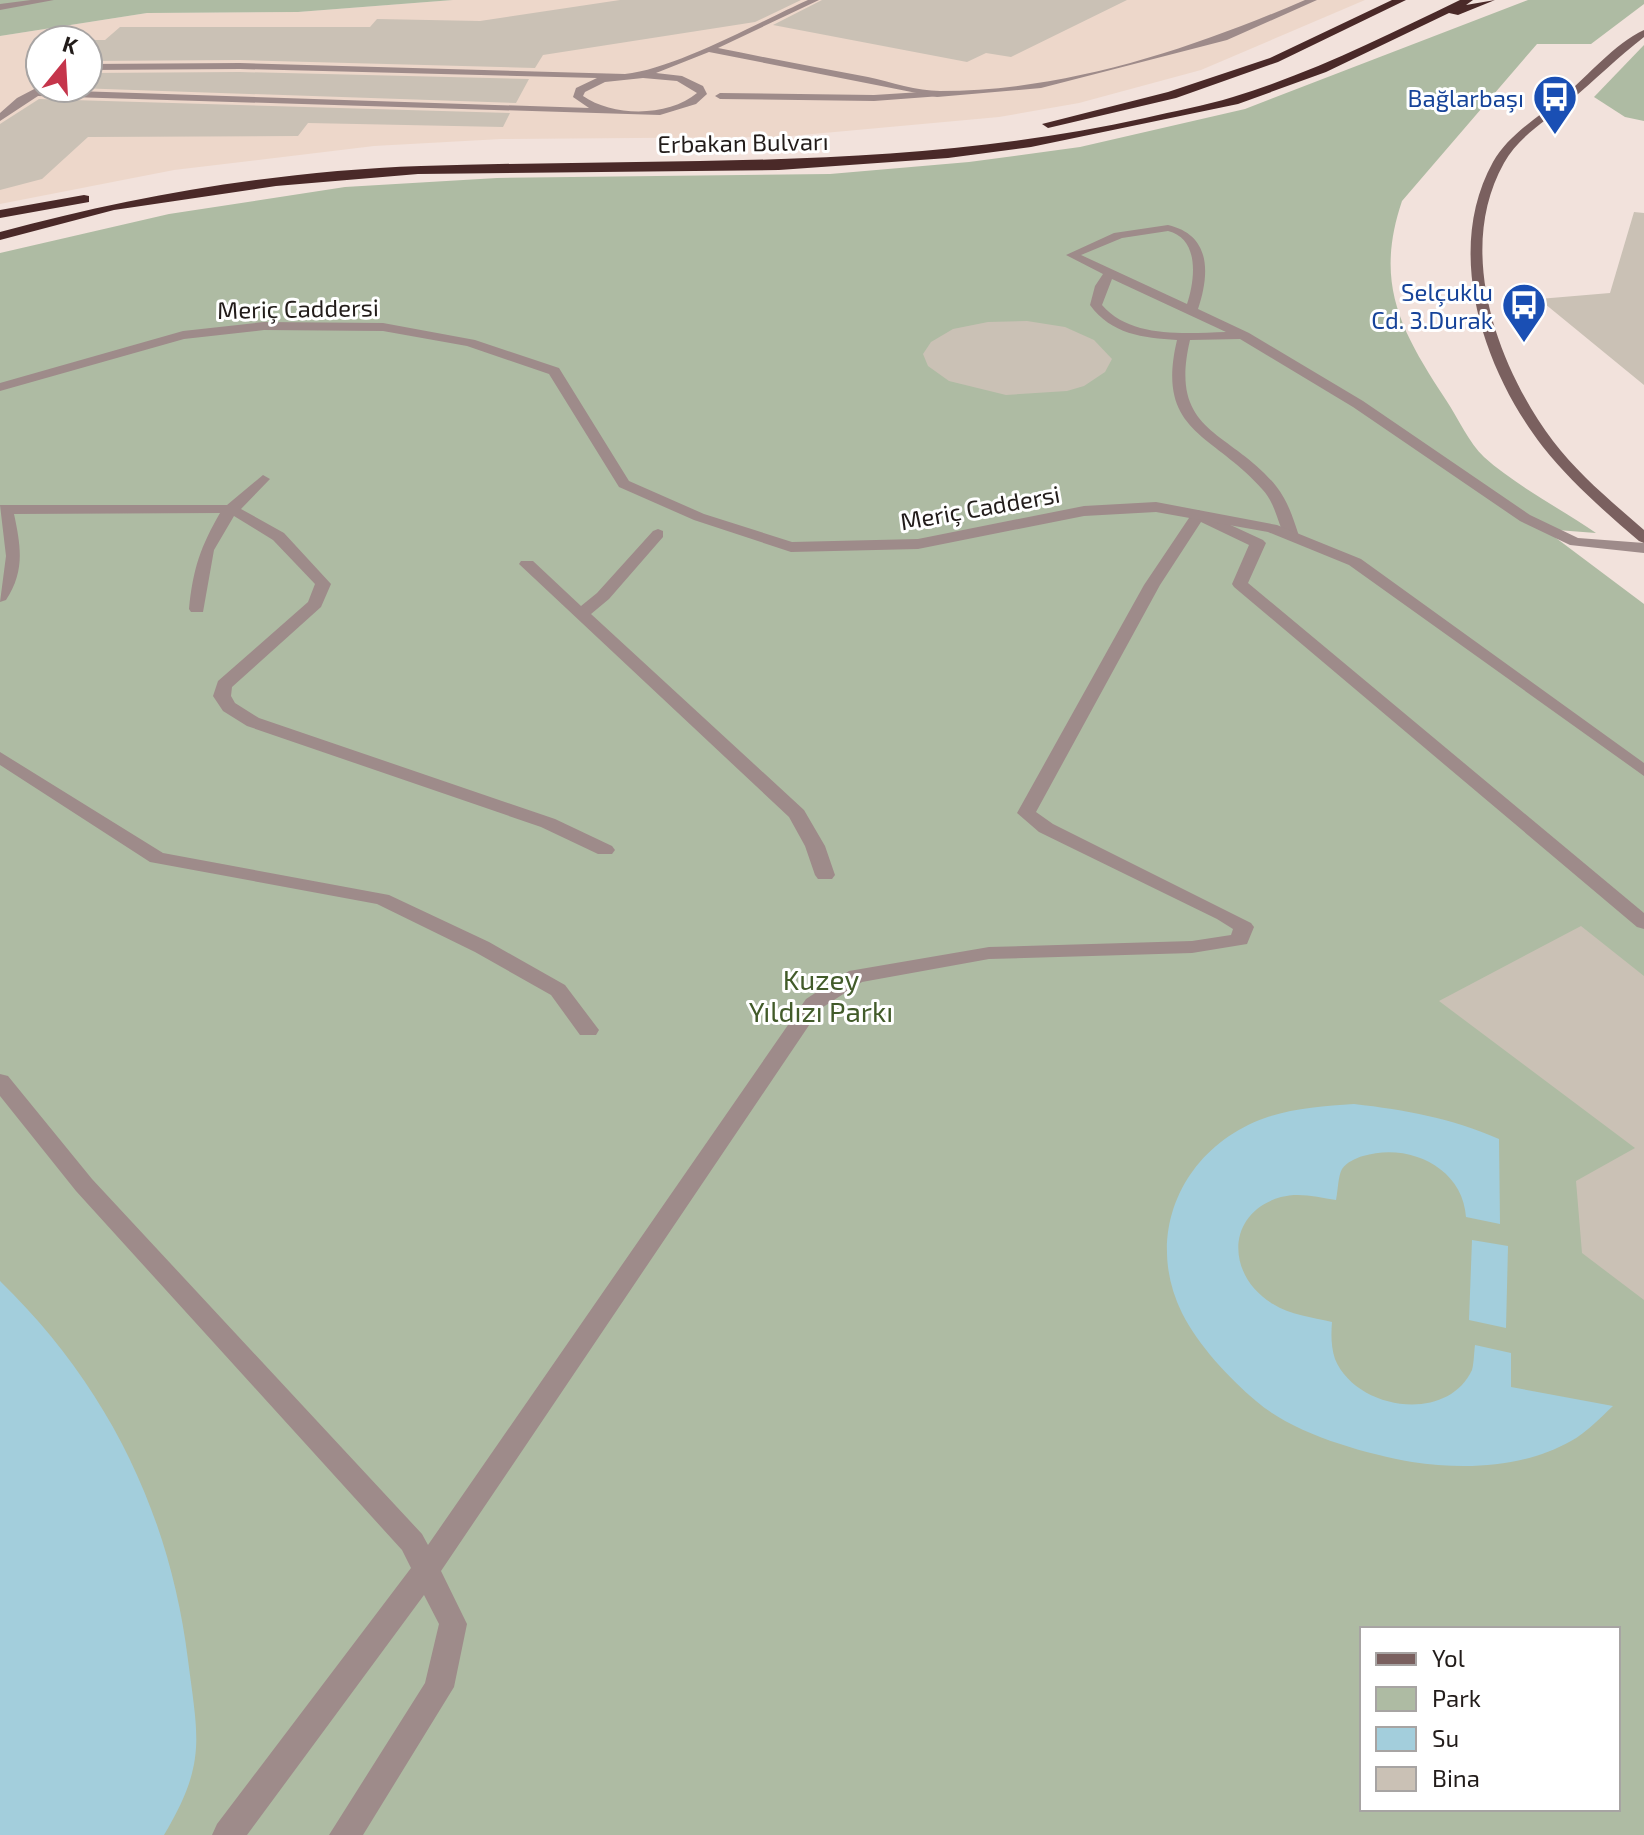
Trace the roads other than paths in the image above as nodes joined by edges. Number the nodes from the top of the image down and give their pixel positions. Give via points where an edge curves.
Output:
1 (50, 0) edge
2 (815, 0) edge
3 (1313, 0) edge
4 (1391, 0) edge
5 (1401, 0) edge
6 (1468, 0) edge
7 (1490, 0) edge
8 (0, 7) edge
9 (1349, 23) junction
10 (1407, 29) junction
11 (1644, 33) edge
12 (713, 46) junction
13 (197, 66) junction
14 (104, 67) edge
15 (438, 71) junction
16 (643, 75) junction
17 (185, 76) dead end
18 (622, 76) junction
19 (850, 77) junction
20 (430, 82) dead end
21 (173, 87) dead end
22 (421, 93) dead end
23 (104, 94) edge
24 (937, 94) junction
25 (161, 97) junction
26 (24, 100) edge
27 (413, 104) junction
28 (0, 105) edge
29 (15, 105) junction
30 (620, 112) junction
31 (0, 118) edge
32 (1035, 126) dead end
33 (979, 135) dead end
34 (785, 150) dead end
35 (374, 159) dead end
36 (0, 214) edge
37 (0, 236) edge
38 (1110, 273) junction
39 (1191, 310) junction
40 (1185, 335) junction
41 (1244, 336) junction
42 (0, 387) edge
43 (263, 479) dead end
44 (3, 510) edge
45 (228, 510) junction
46 (1198, 515) junction
47 (658, 534) dead end
48 (1291, 536) junction
49 (1644, 538) edge
50 (1644, 548) edge
51 (527, 564) dead end
52 (0, 597) edge
53 (197, 609) dead end
54 (580, 615) junction
55 (0, 757) edge
56 (1644, 771) edge
57 (605, 850) dead end
58 (825, 875) dead end
59 (1644, 923) edge
60 (588, 1030) dead end
61 (0, 1081) edge
62 (426, 1570) junction
63 (228, 1835) edge
64 (345, 1835) edge

1 - 8 street
2 - 12 street
3 - 24 street via 1224,38 1121,68 1041,85
4 - 9 highway
5 - 9 highway
6 - 10 highway, Erbakan Bulvarı
7 - 10 highway
9 - 32 highway via 1274,60 1172,95
10 - 37 highway, Erbakan Bulvarı via 1322,70 1234,101 1031,143 779,166 418,170 276,182 113,206
11 - 49 street via 1498,161 1482,200 1475,262 1494,348 1528,410 1571,471
12 - 16 street
12 - 19 street
13 - 14 street
13 - 15 street
13 - 17 street
15 - 18 street
15 - 20 street
16 - 18 street
16 - 30 street via 679,78 702,94 672,109
18 - 30 street via 589,84 578,97 596,108
19 - 24 street
19 - 24 street via 835,90 721,93 874,98
21 - 25 street
22 - 27 street
23 - 25 street
25 - 27 street
26 - 29 street
27 - 30 street
28 - 29 street
29 - 31 street
33 - 34 highway, Erbakan Bulvarı
35 - 36 highway via 188,181
38 - 39 street
38 - 39 street via 1072,255 1088,245 1140,232 1169,228 1183,233 1199,256
38 - 40 street via 1096,305 1102,317 1139,331
39 - 41 street
40 - 41 street
40 - 48 street via 1179,395 1197,425 1270,485 1287,509
41 - 50 street via 1358,404 1525,518 1575,542
42 - 46 street, Meriç Caddersi via 183,335 264,326 383,327 470,343 554,371 624,484 699,517 791,547 918,544 1084,511 1156,507
43 - 45 street
44 - 45 street
44 - 52 street via 14,551 13,577
45 - 53 street via 199,570
45 - 57 street via 257,520 302,558 323,584 315,604 224,685 222,696 229,707 253,722 548,823
46 - 48 street, Meriç Caddersi
46 - 59 street via 1258,543 1240,584
46 - 62 street via 1152,585 1026,813 1046,828 1224,915 1244,927 1240,940 1192,947 989,953 856,976 813,1004
47 - 54 street
48 - 56 street, Meriç Caddersi via 1355,562
51 - 54 street
54 - 58 street via 797,814
55 - 60 street via 157,858 382,899 558,990
61 - 62 street via 84,1185 412,1542
62 - 63 street
62 - 64 street via 453,1624 439,1687

